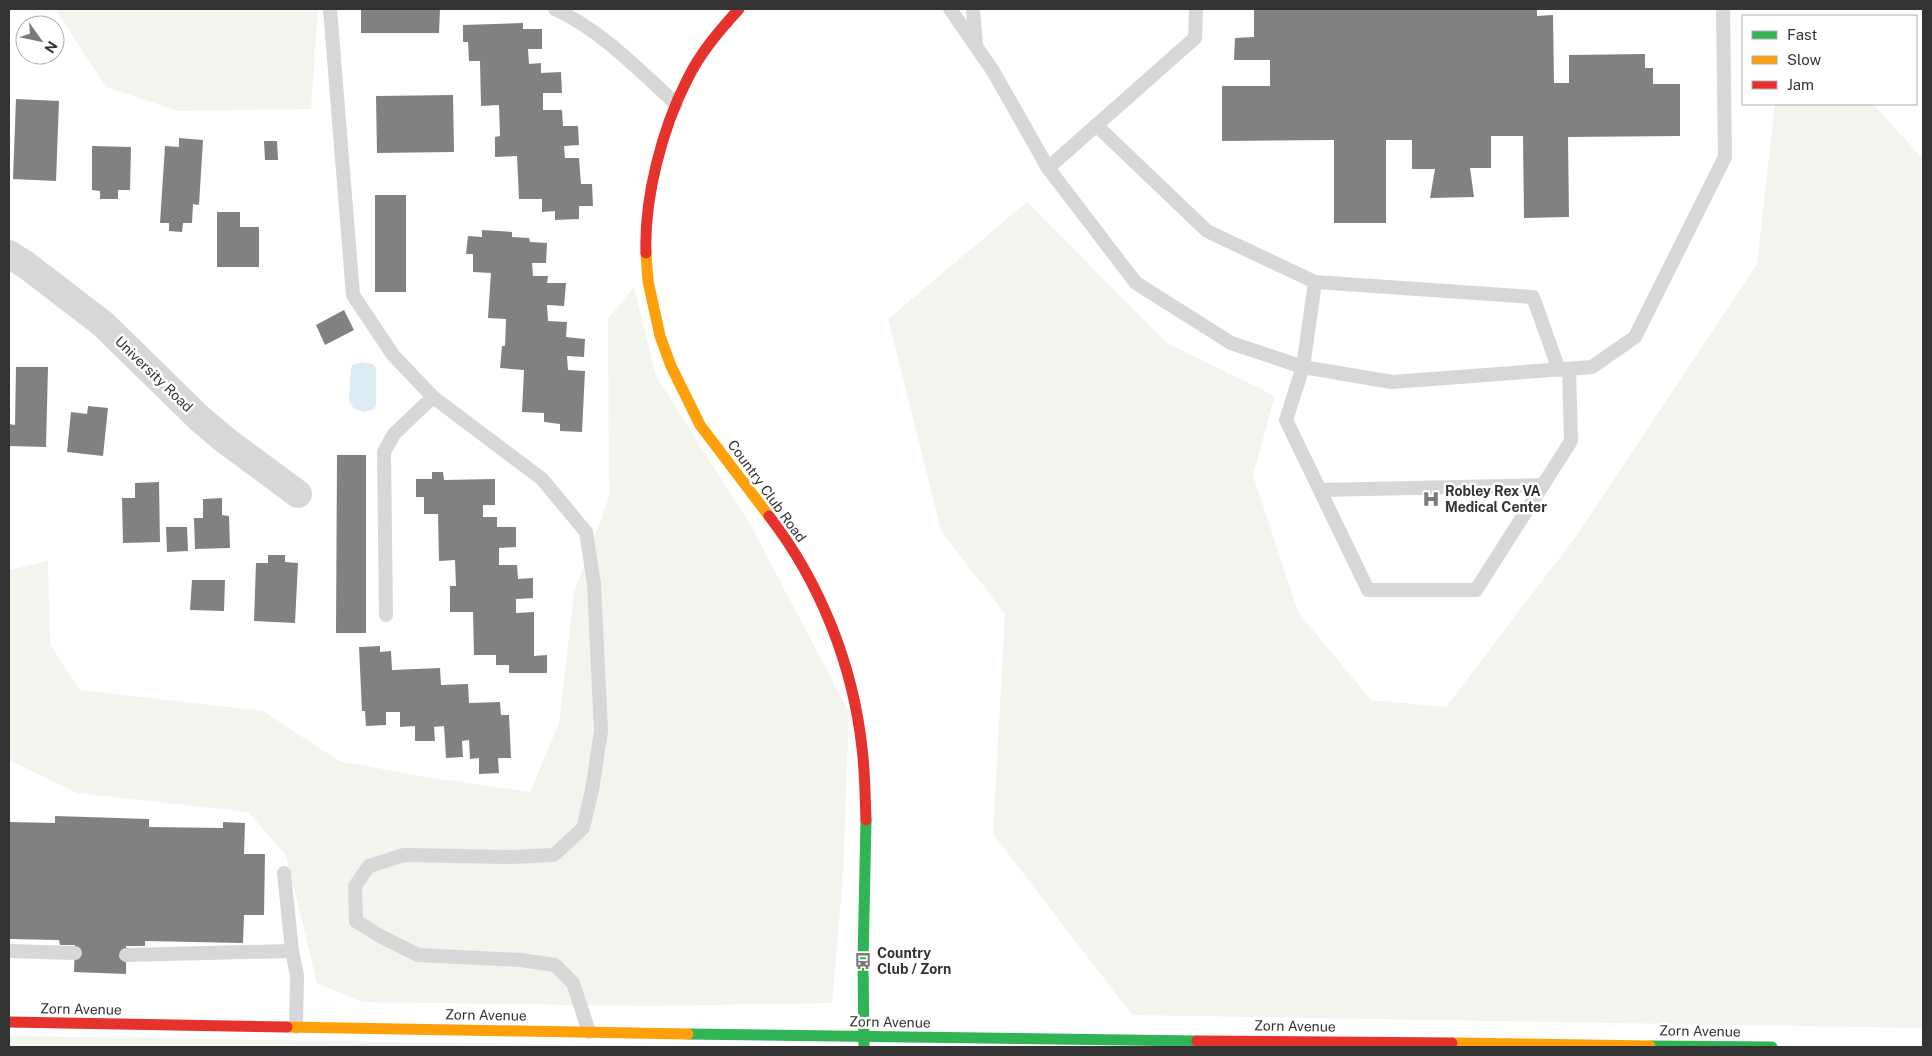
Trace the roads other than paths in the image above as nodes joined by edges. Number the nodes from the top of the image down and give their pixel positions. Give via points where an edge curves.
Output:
1 (330, 9) edge
2 (555, 9) edge
3 (739, 9) edge
4 (950, 9) edge
5 (973, 9) edge
6 (1196, 9) edge
7 (1723, 9) edge
8 (976, 47) junction
9 (676, 104) junction
10 (1096, 125) junction
11 (1048, 168) junction
12 (9, 254) edge
13 (1315, 282) junction
14 (1303, 367) junction
15 (1564, 370) junction
16 (434, 397) junction
17 (1543, 485) junction
18 (1320, 490) junction
19 (298, 494) dead end
20 (386, 615) dead end
21 (284, 873) dead end
22 (9, 950) edge
23 (292, 951) junction
24 (75, 953) dead end
25 (126, 955) dead end
26 (9, 1022) edge
27 (296, 1027) junction
28 (589, 1032) junction
29 (864, 1042) edge
30 (1772, 1047) edge

1 - 16 lane via 353,296 393,355
2 - 9 lane via 606,40
3 - 9 main road, Country Club Road via 713,38 687,79
4 - 8 lane
5 - 8 lane
6 - 10 lane via 1195,38
7 - 15 lane via 1725,157 1635,337 1592,368
8 - 11 lane
9 - 29 main road, Country Club Road via 664,135 650,195 646,250 653,311 671,366 700,425 786,538 825,609 851,684 862,747 866,820
10 - 11 lane
10 - 13 lane via 1207,231
11 - 14 lane via 1136,283 1231,343
12 - 19 street, University Road via 103,324 199,418
13 - 14 lane
13 - 15 lane via 1533,297
14 - 15 lane via 1392,382
14 - 18 lane via 1286,420
15 - 17 lane via 1571,441
16 - 20 lane via 394,434 384,452
16 - 28 lane via 542,480 586,532 594,584 601,731 583,828 554,855 404,855 369,866 355,886 356,921 418,955 521,960 555,965 573,983
17 - 18 lane
17 - 18 lane via 1476,590 1368,590
21 - 23 lane
22 - 24 lane
23 - 25 lane
23 - 27 lane via 297,975
26 - 27 main road, Zorn Avenue
27 - 28 main road, Zorn Avenue
28 - 29 main road, Zorn Avenue
29 - 30 main road, Zorn Avenue

